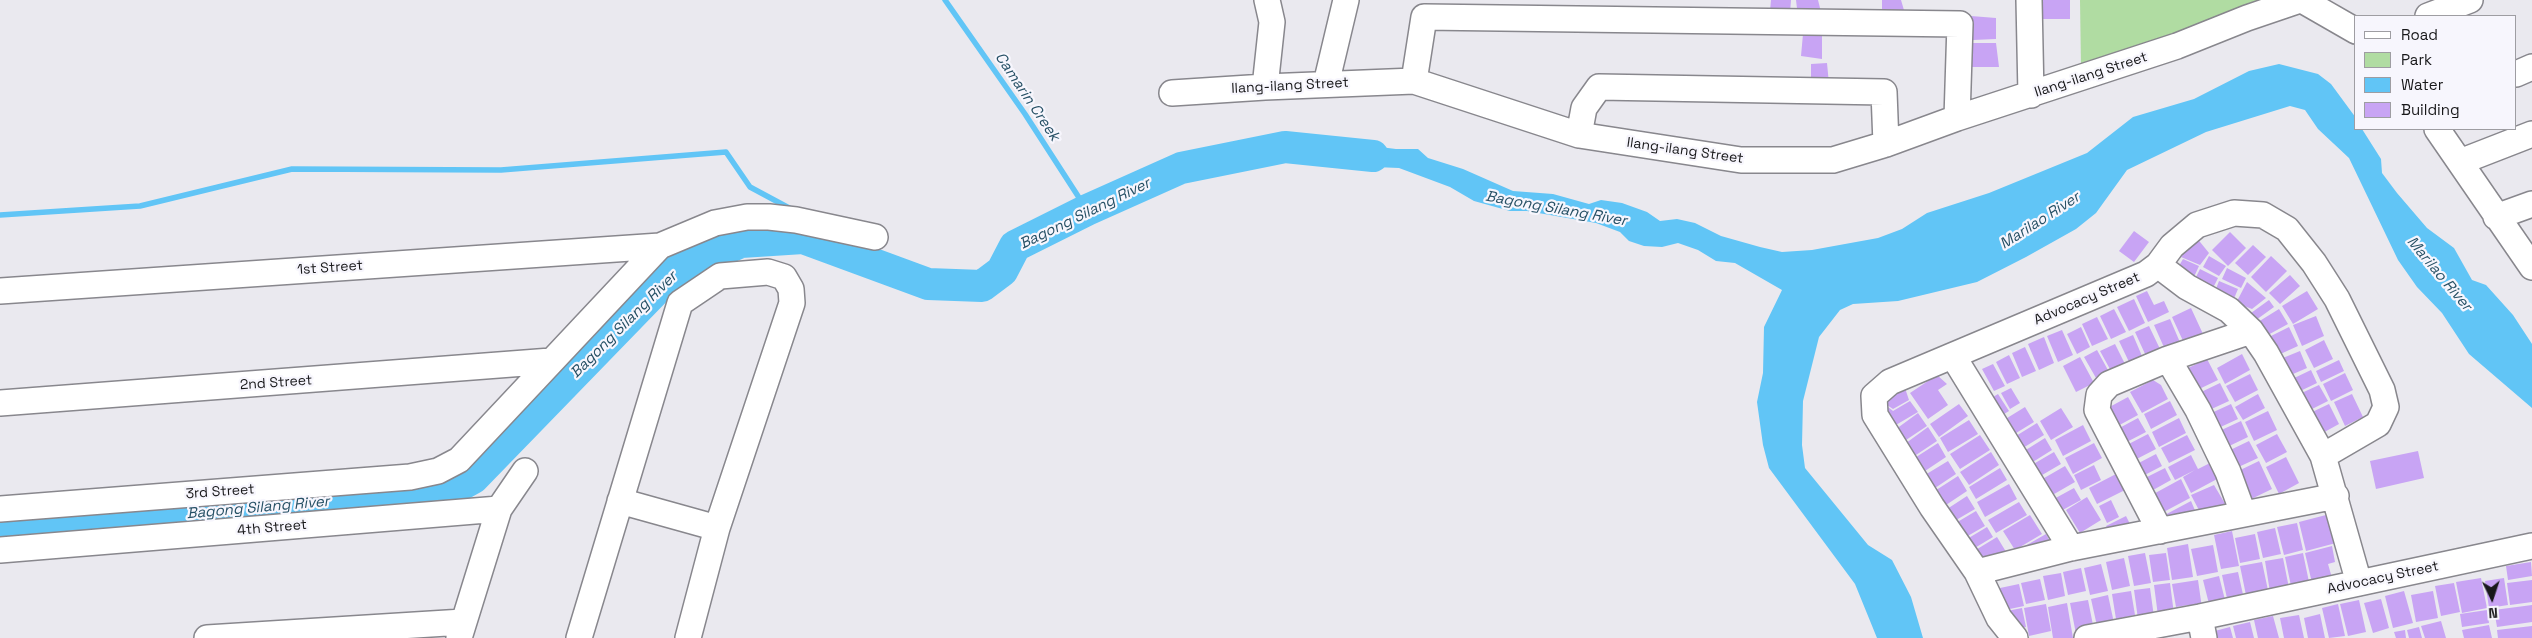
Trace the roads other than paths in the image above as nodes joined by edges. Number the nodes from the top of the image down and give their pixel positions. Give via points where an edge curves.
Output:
1 (1267, 0) edge
2 (1346, 0) edge
3 (2029, 0) edge
4 (2301, 0) edge
5 (2470, 0) edge
6 (2431, 15) edge
7 (2354, 30) edge
8 (2532, 67) edge
9 (2517, 74) edge
10 (1414, 81) junction
11 (1326, 84) junction
12 (1265, 87) junction
13 (1172, 93) dead end
14 (2031, 94) junction
15 (1957, 118) junction
16 (2438, 130) edge
17 (1580, 134) junction
18 (2532, 134) edge
19 (1886, 144) junction
20 (2460, 162) junction
21 (2532, 204) edge
22 (2496, 217) junction
23 (875, 237) dead end
24 (660, 246) junction
25 (2158, 265) junction
26 (2532, 267) edge
27 (0, 291) edge
28 (2251, 331) junction
29 (1954, 356) junction
30 (2168, 359) junction
31 (551, 362) junction
32 (0, 403) edge
33 (2323, 456) junction
34 (525, 471) dead end
35 (2336, 496) junction
36 (620, 501) junction
37 (0, 509) edge
38 (499, 509) junction
39 (2243, 513) junction
40 (717, 528) junction
41 (2160, 532) junction
42 (2532, 546) edge
43 (2072, 548) junction
44 (0, 550) edge
45 (1977, 572) junction
46 (2359, 583) junction
47 (2202, 627) edge
48 (461, 630) edge
49 (207, 638) edge
50 (579, 638) edge
51 (688, 638) edge
52 (2015, 638) edge
53 (2087, 638) edge

1 - 12 street via 1272,22
2 - 11 street
3 - 14 street
4 - 7 street, Ilang-ilang Street
4 - 14 street, Ilang-ilang Street via 2177,46
5 - 6 street
8 - 9 street
10 - 11 street, Ilang-ilang Street
10 - 15 street via 1424,17 1960,24
10 - 17 street, Ilang-ilang Street
11 - 12 street, Ilang-ilang Street
12 - 13 street, Ilang-ilang Street
14 - 15 street, Ilang-ilang Street
15 - 19 street, Ilang-ilang Street
16 - 20 street
17 - 19 street, Ilang-ilang Street via 1741,160 1833,160
17 - 19 street via 1584,108 1598,87 1884,92
18 - 20 street
20 - 22 street
21 - 22 street
22 - 26 street
23 - 24 street via 796,220 747,217 716,223
24 - 27 street, 1st Street
24 - 31 street, 3rd Street
25 - 28 street via 2187,287 2229,310
25 - 29 street, Advocacy Street via 2146,274
25 - 33 street, Advocacy Street via 2172,246 2196,225 2234,213 2263,215 2287,229 2337,299 2382,390 2386,407 2378,424
28 - 30 street
28 - 33 street
29 - 43 street
29 - 45 street, Advocacy Street via 1890,382 1874,396 1875,414 1932,508
30 - 39 street via 2198,410 2228,472
30 - 41 street via 2109,384 2099,395 2097,410
31 - 32 street, 2nd Street
31 - 37 street, 3rd Street via 459,460 438,471 410,477
33 - 35 street
34 - 38 street
35 - 39 street
35 - 46 street
36 - 40 street
36 - 40 street via 680,303 720,276 768,272 784,277 791,289 792,302
36 - 50 street
38 - 44 street, 4th Street
38 - 48 street
39 - 41 street
40 - 51 street
41 - 43 street
42 - 46 street, Advocacy Street
43 - 45 street
45 - 52 street, Advocacy Street via 1999,618
46 - 47 street, Advocacy Street
47 - 53 street, Advocacy Street
48 - 49 street

